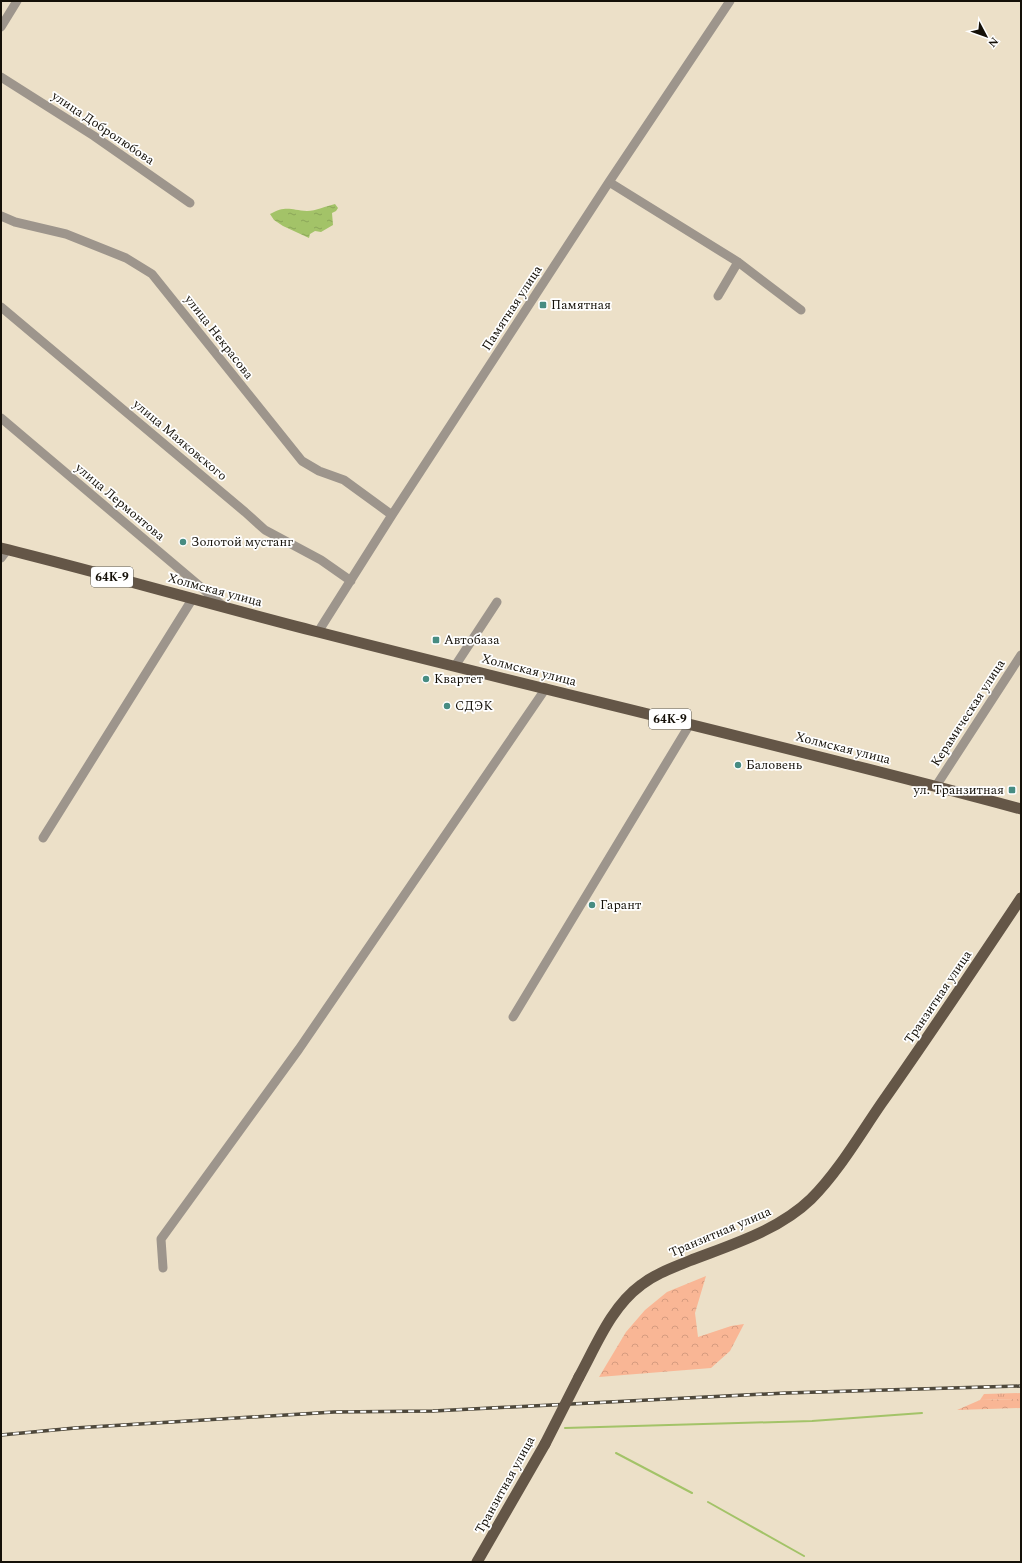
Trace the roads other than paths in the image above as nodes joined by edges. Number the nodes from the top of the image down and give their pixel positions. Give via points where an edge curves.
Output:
1 (17, 1) edge
2 (730, 1) edge
3 (1, 27) edge
4 (1, 77) edge
5 (609, 182) junction
6 (190, 203) dead end
7 (1, 216) edge
8 (738, 262) junction
9 (718, 296) dead end
10 (1, 307) edge
11 (801, 310) dead end
12 (1, 418) edge
13 (392, 515) junction
14 (3, 552) edge
15 (351, 581) junction
16 (193, 598) junction
17 (497, 602) dead end
18 (222, 605) junction
19 (318, 632) junction
20 (1019, 661) edge
21 (455, 666) junction
22 (546, 688) junction
23 (690, 724) junction
24 (936, 786) junction
25 (1021, 809) edge
26 (43, 838) dead end
27 (1021, 898) edge
28 (513, 1017) dead end
29 (163, 1268) dead end
30 (477, 1562) edge

1 - 3 street
2 - 5 street, Памятная улица
4 - 6 street, улица Добролюбова via 94,136
5 - 8 street
5 - 13 street, Памятная улица
7 - 13 street, улица Некрасова via 15,222 66,234 126,258 152,274 302,461 319,471 344,480
8 - 9 street
8 - 11 street
10 - 15 street, улица Маяковского via 265,530 322,560
12 - 18 street, улица Лермонтова
13 - 15 street, Памятная улица
14 - 16 main road, Холмская улица / 64К-9
15 - 19 street, Памятная улица
16 - 18 main road, Холмская улица / 64К-9
16 - 26 street
17 - 21 street
18 - 19 main road, Холмская улица / 64К-9
19 - 21 main road, Холмская улица / 64К-9
20 - 24 street, Керамическая улица
21 - 22 main road, Холмская улица / 64К-9
22 - 23 main road, Холмская улица / 64К-9
22 - 29 street via 299,1049 161,1239
23 - 24 main road, Холмская улица / 64К-9
23 - 28 street
24 - 25 main road, Холмская улица / 64К-9
27 - 30 main road, Транзитная улица, bridge via 931,1034 835,1170 811,1199 785,1220 758,1234 665,1270 640,1285 624,1301 609,1323 545,1444

